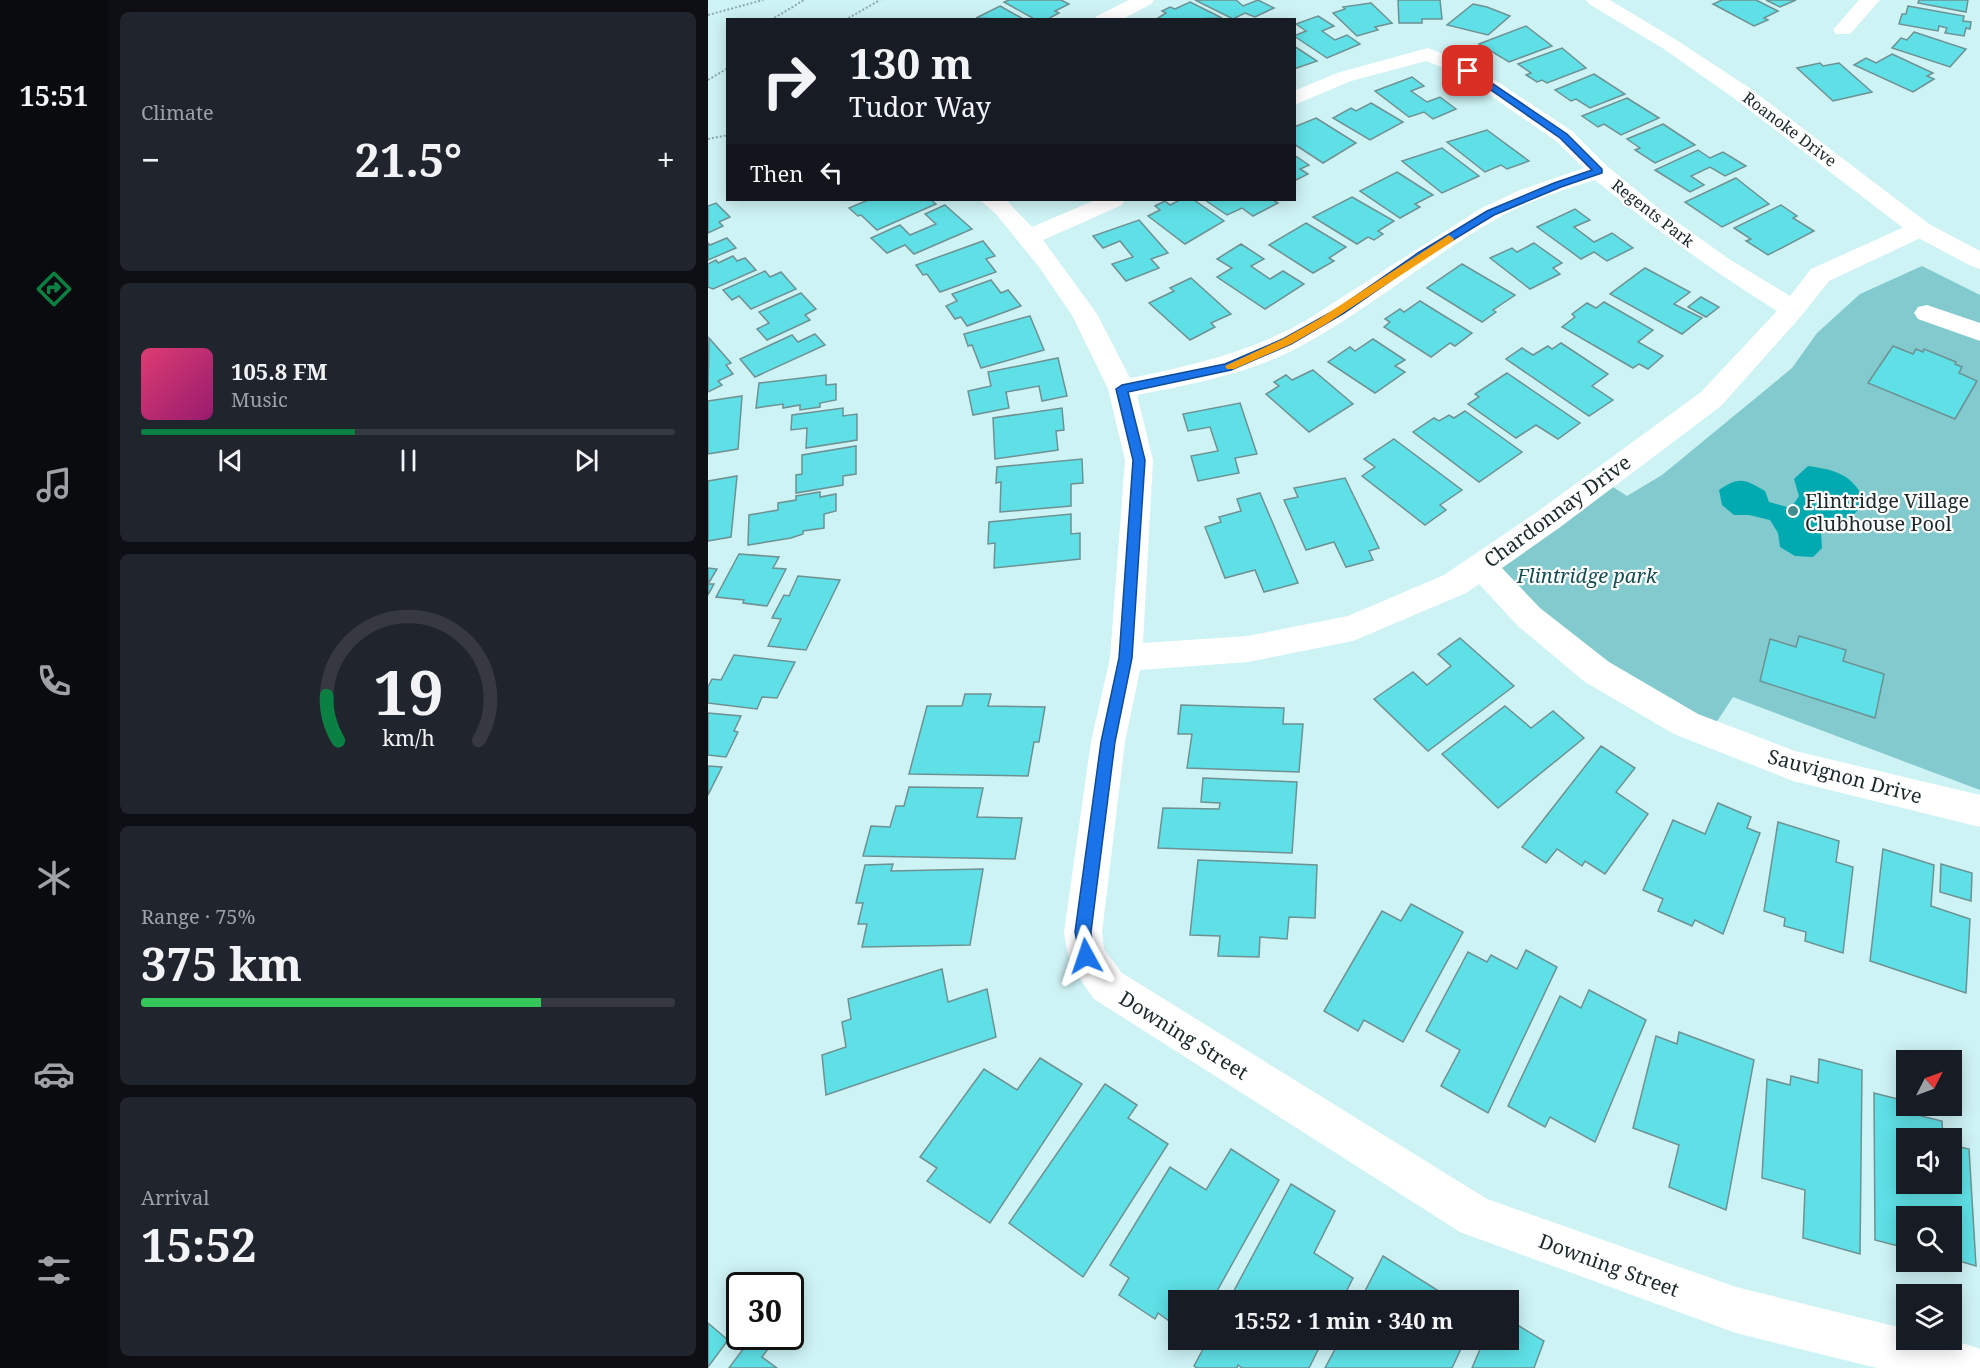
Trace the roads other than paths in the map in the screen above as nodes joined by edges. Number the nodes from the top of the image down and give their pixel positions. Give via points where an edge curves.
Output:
1 (1144, 0) edge
2 (1596, 0) edge
3 (1870, 0) edge
4 (1108, 18) edge
5 (1843, 30) dead end
6 (1296, 98) edge
7 (1599, 171) junction
8 (993, 201) edge
9 (1112, 201) edge
10 (1920, 229) junction
11 (1028, 237) junction
12 (1980, 261) edge
13 (1793, 309) junction
14 (1927, 313) dead end
15 (1980, 332) edge
16 (1122, 389) junction
17 (1481, 566) junction
18 (1126, 658) junction
19 (1980, 811) edge
20 (1969, 1368) edge

1 - 4 street
2 - 10 street, Roanoke Drive via 1743,94
3 - 5 street
6 - 7 street, Regents Park via 1344,77 1428,54 1468,71 1510,98 1564,136
7 - 13 street, Regents Park via 1720,264
7 - 16 street via 1491,213 1287,342 1227,367
8 - 11 street, Downing Street
9 - 11 street
10 - 12 street, Roanoke Drive
10 - 13 street, Chardonnay Drive via 1820,275
11 - 16 street, Downing Street via 1084,314
13 - 17 street, Chardonnay Drive via 1711,399
14 - 15 street
16 - 18 street, Downing Street via 1139,460
17 - 18 street, Chardonnay Drive via 1455,584 1353,628 1248,649
17 - 19 street, Sauvignon Drive via 1529,617 1597,672 1686,724 1793,766
18 - 20 street, Downing Street via 1108,742 1083,932 1086,956 1107,986 1475,1217 1736,1310

